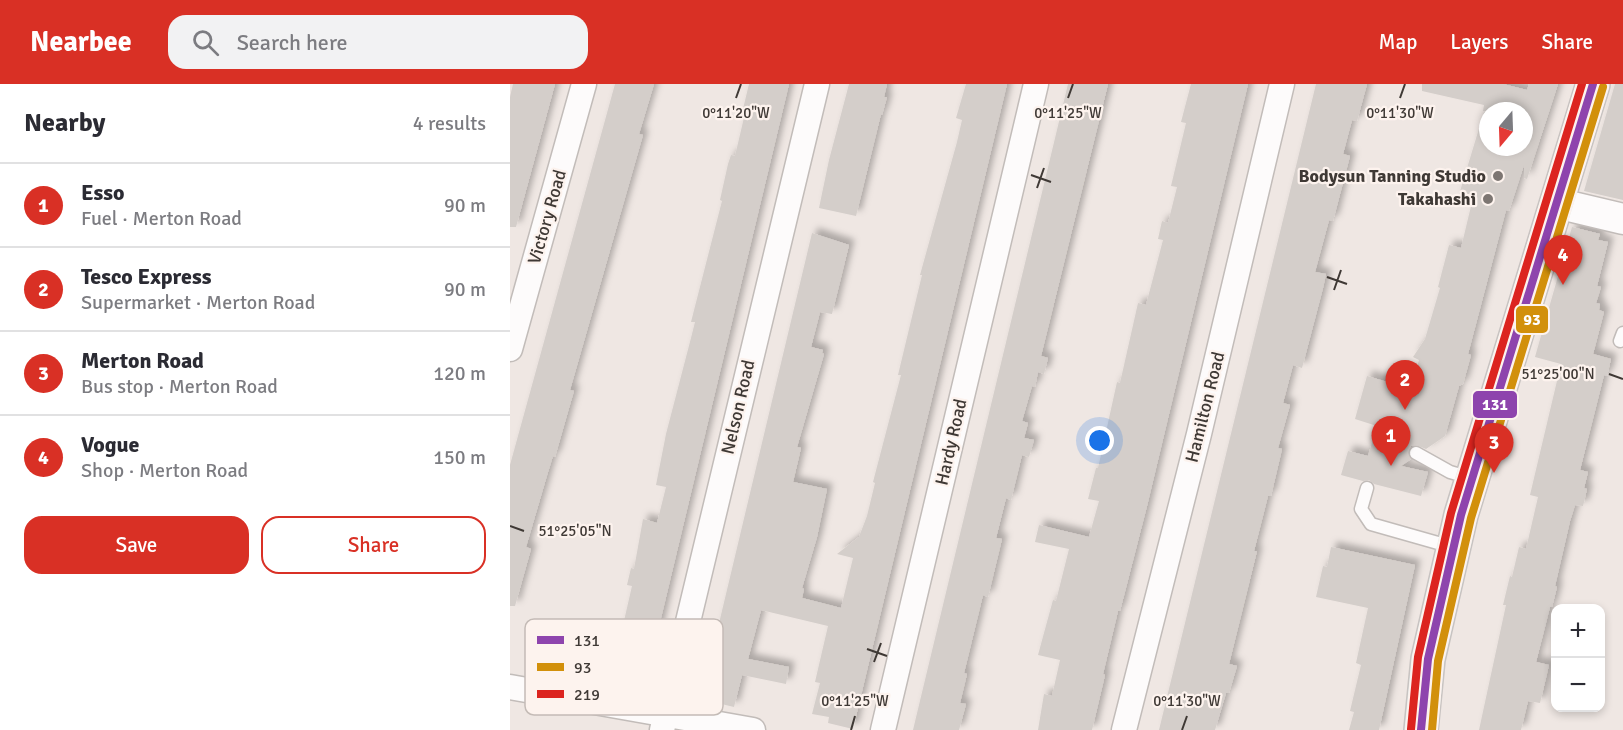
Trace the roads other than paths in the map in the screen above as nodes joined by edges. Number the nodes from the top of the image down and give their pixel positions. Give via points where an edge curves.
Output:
1 (584, 84) edge
2 (817, 84) edge
3 (1036, 84) edge
4 (1282, 84) edge
5 (1585, 86) edge
6 (1556, 203) junction
7 (1623, 219) edge
8 (510, 349) edge
9 (1416, 453) dead end
10 (1471, 478) junction
11 (1367, 489) dead end
12 (1454, 547) junction
13 (689, 619) edge
14 (510, 687) edge
15 (525, 690) edge
16 (633, 715) edge
17 (664, 722) edge
18 (753, 730) edge
19 (883, 730) edge
20 (1124, 730) edge
21 (1421, 730) edge

1 - 8 street, Victory Road
2 - 13 street, Nelson Road
3 - 19 street, Hardy Road
4 - 20 street, Hamilton Road
5 - 6 main road
6 - 7 street
6 - 10 main road
9 - 10 lane via 1450,472
10 - 12 main road
11 - 12 lane via 1361,508 1371,524
12 - 21 main road via 1428,659
14 - 15 street
16 - 17 street
17 - 18 street

